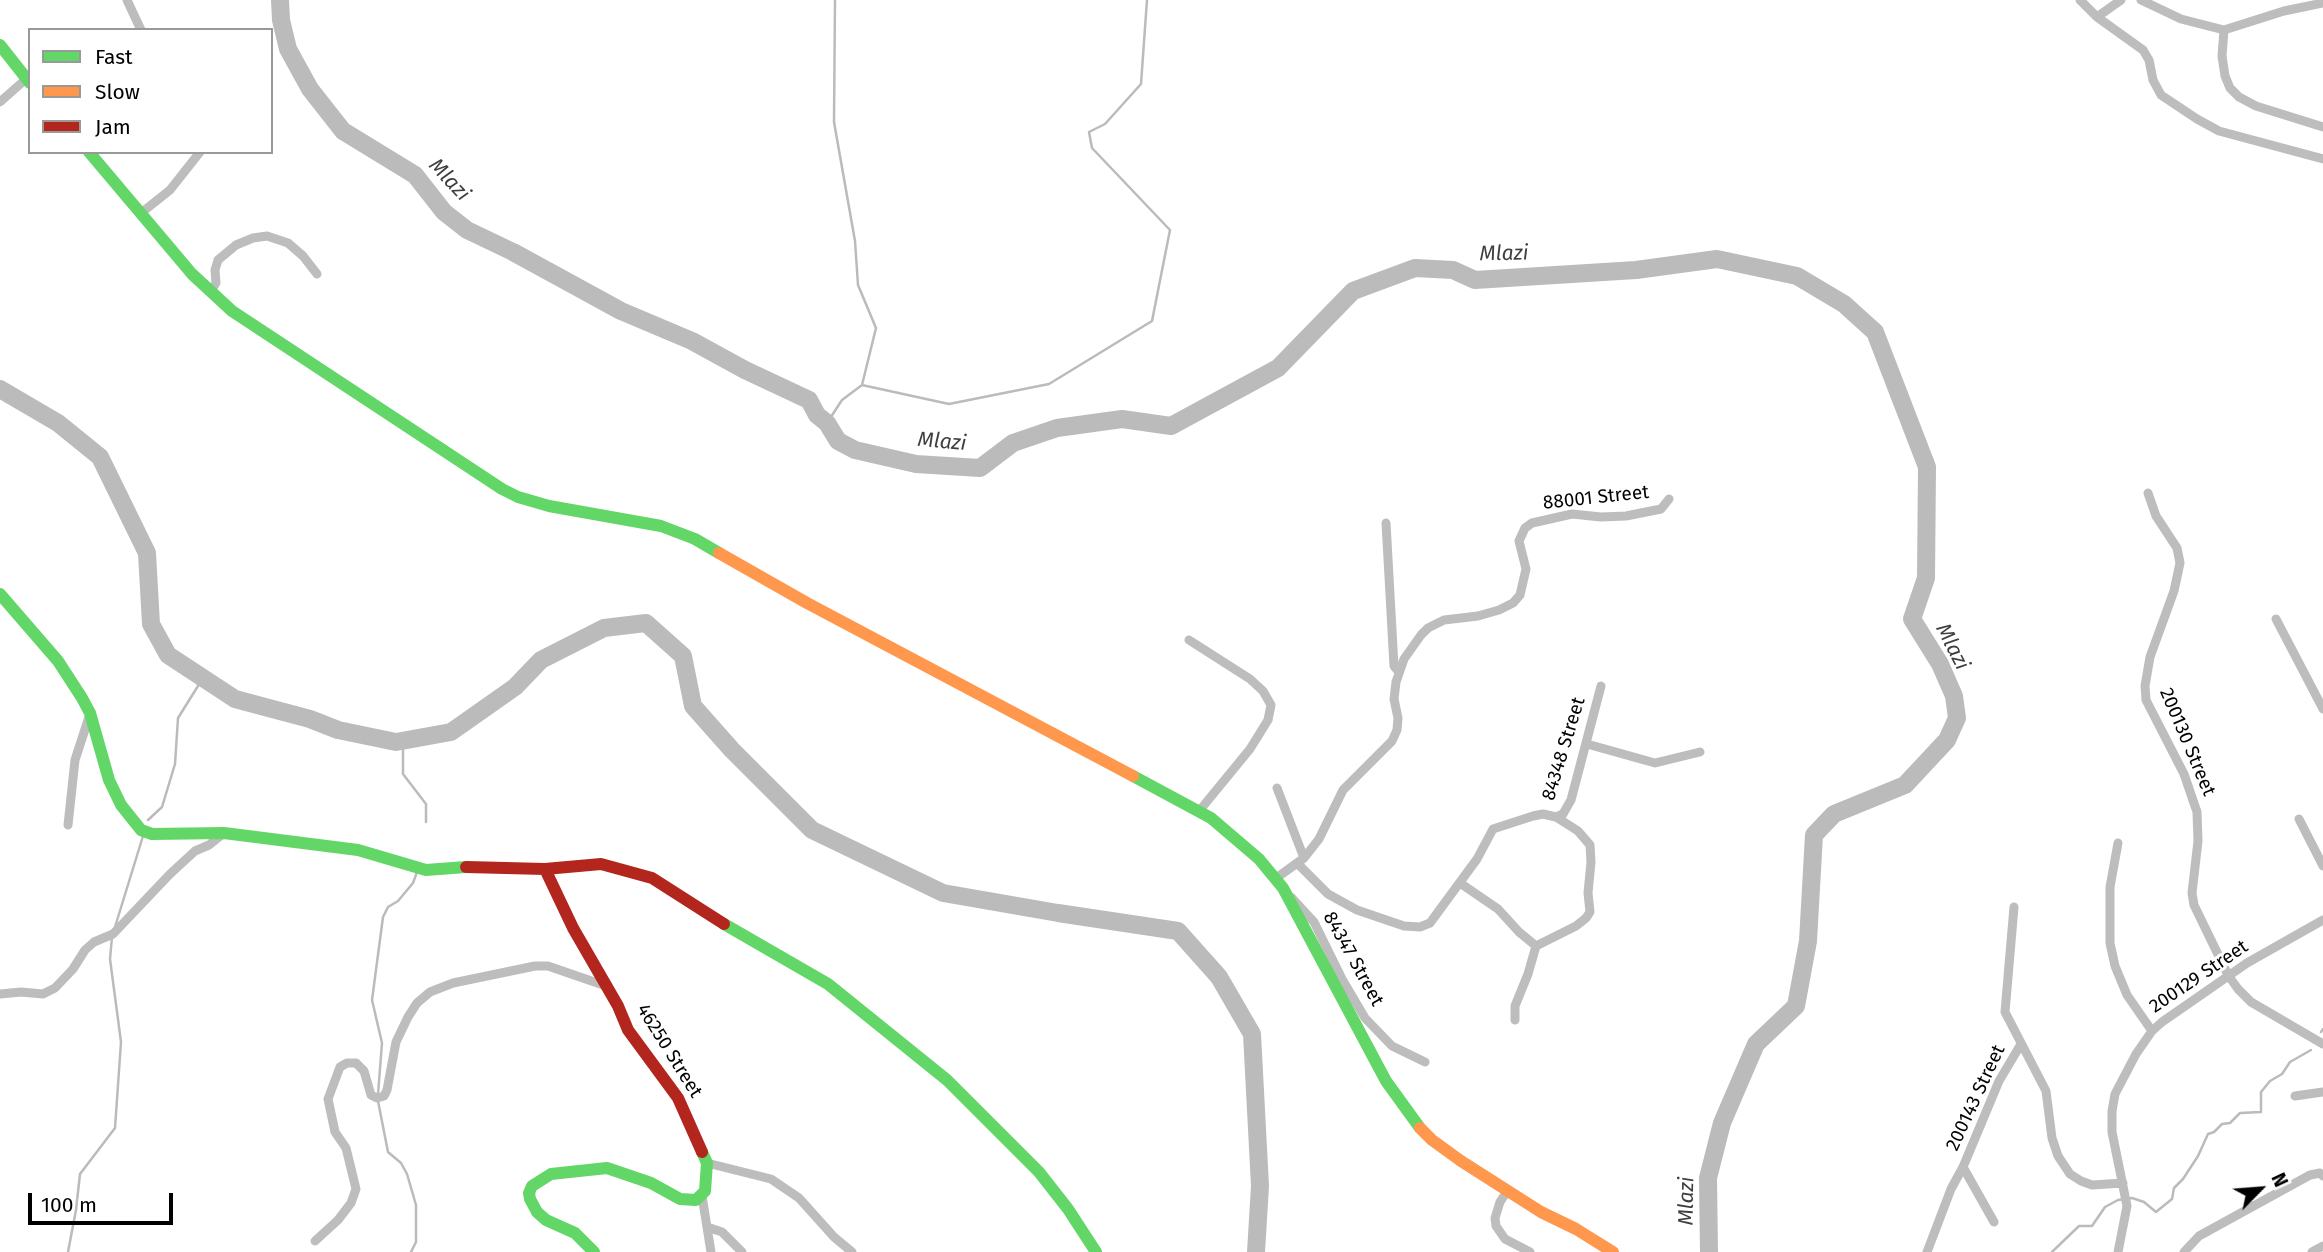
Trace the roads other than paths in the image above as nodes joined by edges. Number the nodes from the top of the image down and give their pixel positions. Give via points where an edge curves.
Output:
1 (127, 0) edge
2 (2080, 0) edge
3 (2121, 0) edge
4 (2141, 0) edge
5 (2323, 4) edge
6 (2097, 17) junction
7 (140, 28) edge
8 (2224, 30) junction
9 (0, 45) edge
10 (28, 81) edge
11 (0, 102) edge
12 (2323, 127) edge
13 (91, 154) edge
14 (198, 154) edge
15 (2323, 159) edge
16 (141, 213) junction
17 (317, 274) dead end
18 (211, 292) junction
19 (2148, 493) dead end
20 (1669, 499) dead end
21 (1386, 523) dead end
22 (0, 594) edge
23 (2276, 619) dead end
24 (1189, 640) dead end
25 (1399, 671) junction
26 (1601, 686) dead end
27 (2323, 709) edge
28 (90, 713) junction
29 (1587, 744) junction
30 (1700, 752) dead end
31 (1278, 788) dead end
32 (1200, 810) junction
33 (1556, 817) junction
34 (2299, 819) dead end
35 (68, 825) dead end
36 (224, 833) junction
37 (2118, 843) dead end
38 (1297, 864) junction
39 (2323, 866) edge
40 (545, 869) junction
41 (1279, 883) junction
42 (1460, 883) junction
43 (2014, 907) dead end
44 (2323, 920) edge
45 (1536, 946) junction
46 (2228, 975) junction
47 (606, 986) junction
48 (0, 994) edge
49 (1515, 1020) dead end
50 (2151, 1031) junction
51 (2021, 1044) junction
52 (2323, 1044) edge
53 (1425, 1062) dead end
54 (2323, 1091) edge
55 (2295, 1096) dead end
56 (707, 1163) junction
57 (1963, 1167) junction
58 (2323, 1176) edge
59 (2123, 1187) junction
60 (1508, 1190) junction
61 (702, 1196) junction
62 (1994, 1222) dead end
63 (707, 1227) junction
64 (315, 1241) dead end
65 (2323, 1246) edge
66 (594, 1252) edge
67 (710, 1252) edge
68 (742, 1252) edge
69 (852, 1252) edge
70 (1096, 1252) edge
71 (1530, 1252) edge
72 (1613, 1252) edge
73 (1927, 1252) edge
74 (2118, 1252) edge
75 (2184, 1252) edge
76 (2312, 1252) edge

1 - 7 street
2 - 6 street
3 - 6 street
4 - 8 street via 2181,19
5 - 8 street
6 - 15 street via 2143,50 2161,95 2197,119 2219,131
8 - 12 street via 2225,76 2236,94 2256,106
9 - 10 street
10 - 11 street
13 - 16 street
14 - 16 street via 170,190
16 - 18 street
17 - 18 street via 288,243 267,236 253,238 218,260
18 - 32 street via 245,321 502,489 540,504 661,526 695,539
19 - 46 street, 200130 Street via 2156,516 2177,548 2180,563 2150,657 2146,700 2193,796 2198,842 2194,905
20 - 25 street, 88001 Street via 1661,509 1626,516 1572,514 1532,523 1520,537 1526,569 1513,603 1478,616 1435,623 1412,646
21 - 25 street via 1394,666
22 - 28 street via 58,661
23 - 27 street
24 - 32 street via 1250,679 1271,705 1268,720 1250,749
25 - 38 street, 88001 Street via 1394,699 1397,730 1392,741 1343,790 1319,839
26 - 29 street, 84348 Street
28 - 35 street via 75,760
28 - 36 street via 109,780 141,830 152,834
29 - 30 street via 1656,763
29 - 33 street, 84348 Street via 1571,800
31 - 38 street
32 - 41 street via 1242,844
33 - 42 street, 84348 Street via 1543,814 1493,829
33 - 45 street, 84348 Street via 1590,845 1590,912 1576,926
34 - 39 street
36 - 40 street via 358,850 426,870 484,866
36 - 48 street via 170,874 113,934 85,950 55,988 43,994
37 - 50 street via 2110,887 2110,943 2127,995
38 - 41 street
38 - 42 street, 84348 Street via 1336,899 1404,926 1430,923
40 - 47 street, 46250 Street
40 - 70 street via 601,864 652,878 828,984 982,1114 1039,1172
41 - 53 street, 84347 Street via 1314,922 1365,1018 1392,1046
41 - 60 street via 1399,1103 1445,1150
42 - 45 street via 1498,909
43 - 51 street via 2004,1002
44 - 46 street, 200129 Street
45 - 49 street via 1515,1006
46 - 50 street, 200129 Street
46 - 52 street, 200130 Street via 2251,1002
47 - 56 street, 46250 Street via 628,1030 678,1098
47 - 64 street via 548,966 453,983 417,1003 408,1017 396,1042 384,1097 371,1094 365,1071 356,1063 340,1067 328,1099 356,1189 338,1220
50 - 59 street, 200129 Street via 2115,1094 2112,1132
51 - 57 street, 200143 Street via 1999,1081
51 - 59 street via 2046,1091 2052,1138 2065,1167 2092,1185
54 - 55 street
56 - 61 street
56 - 69 street via 771,1179 799,1198
57 - 62 street, 200143 Street
57 - 73 street, 200143 Street
58 - 75 street via 2310,1175 2199,1236
59 - 74 street, 200129 Street via 2127,1206
60 - 71 street via 1500,1202 1496,1226 1505,1239
60 - 72 street
61 - 63 street
61 - 66 street via 680,1199 607,1168 551,1174 532,1186 530,1199 537,1212 575,1233
63 - 67 street
63 - 68 street via 722,1232
65 - 76 street

